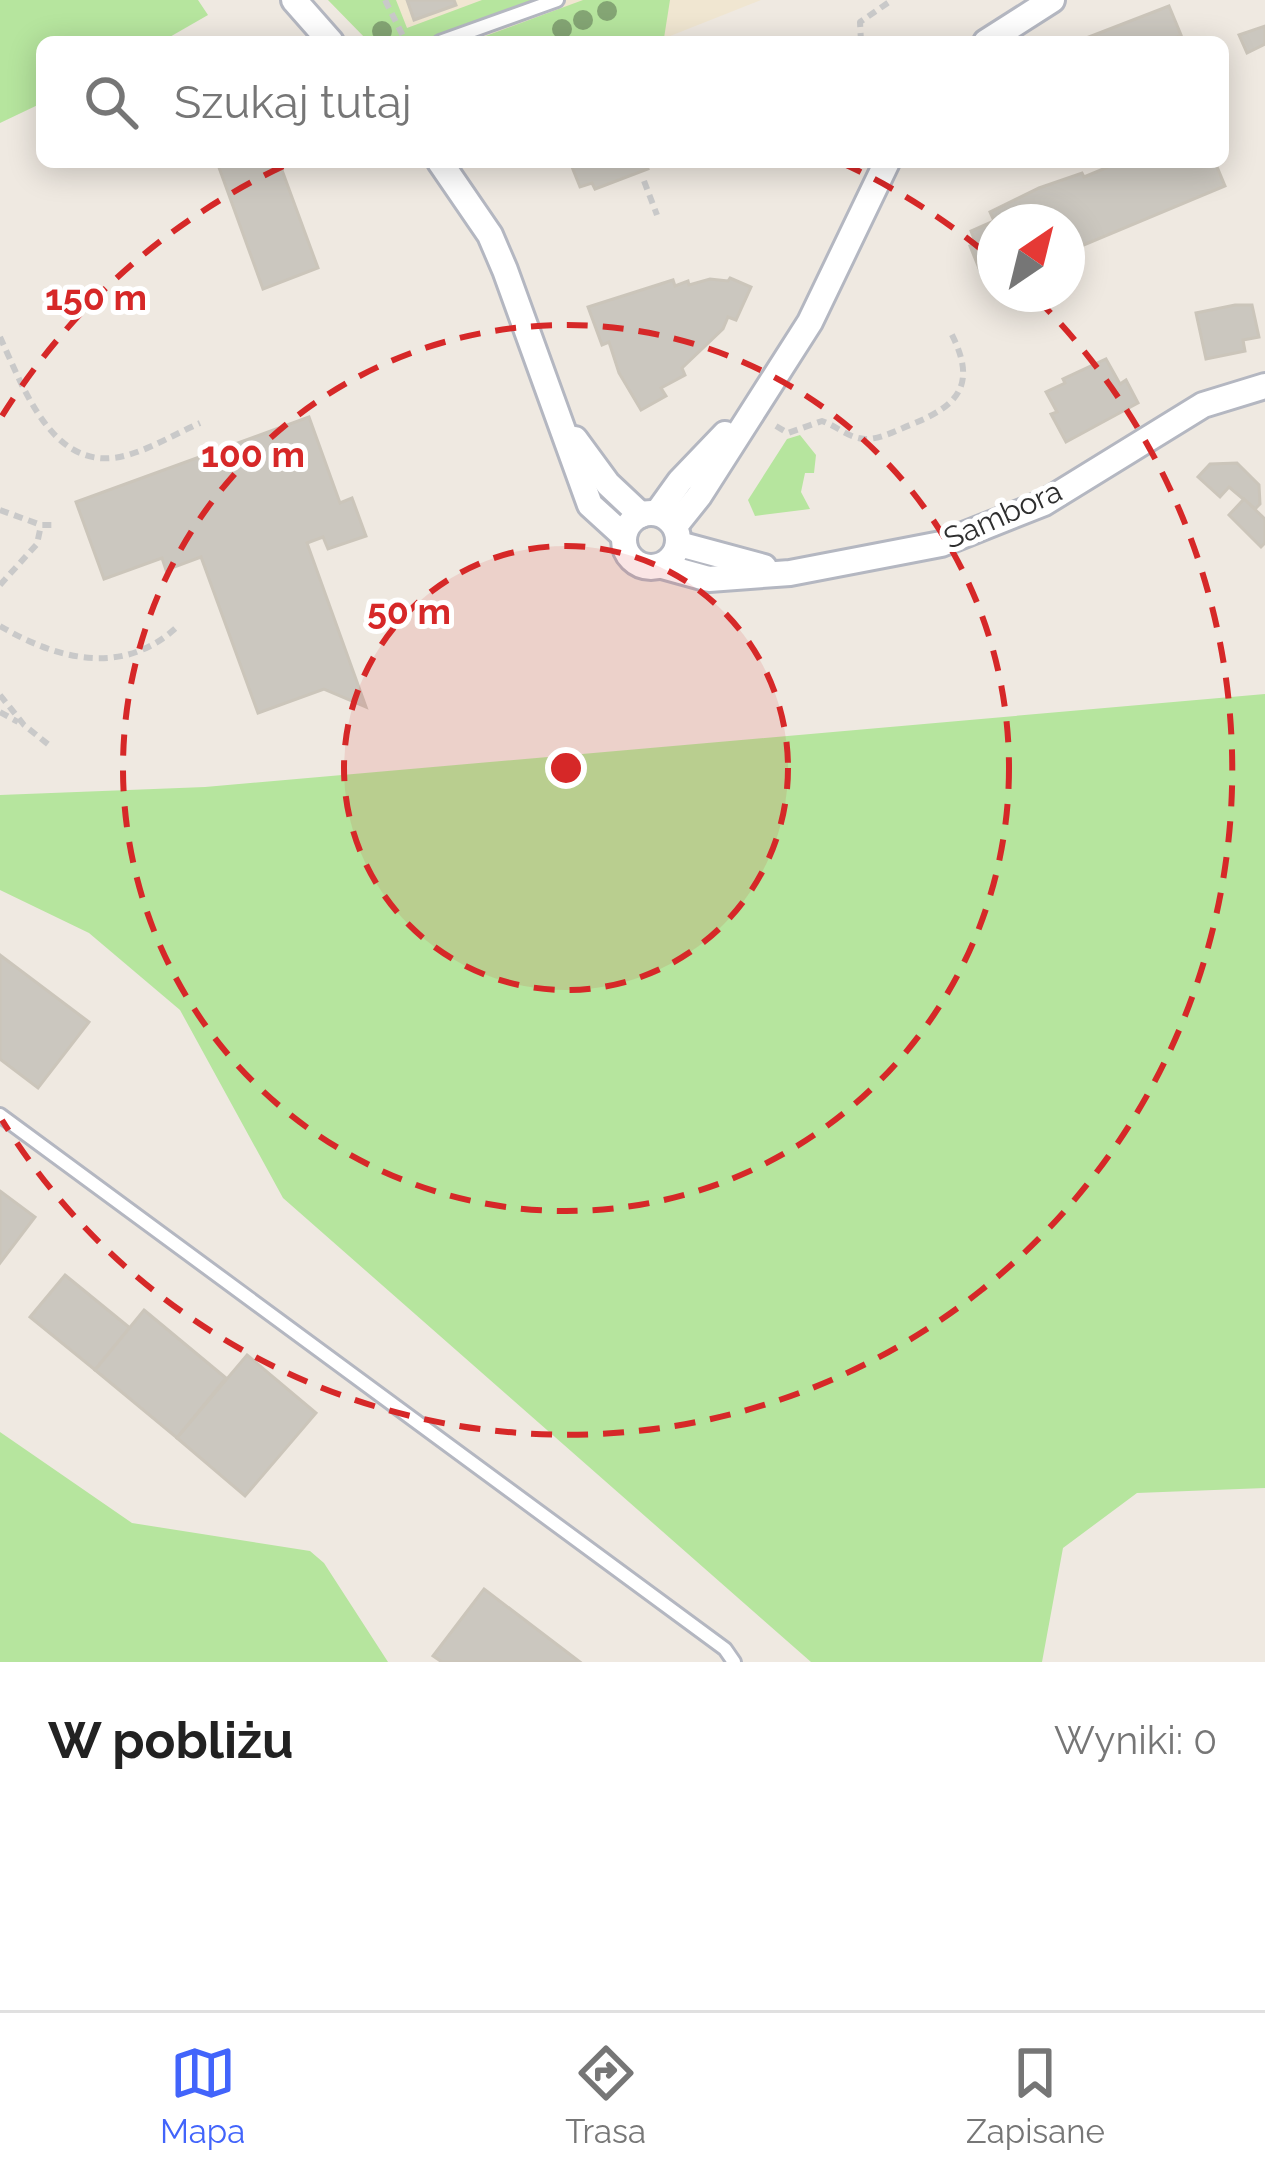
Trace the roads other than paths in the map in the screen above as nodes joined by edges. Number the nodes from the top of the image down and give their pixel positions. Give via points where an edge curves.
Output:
1 (294, 0) edge
2 (557, 0) edge
3 (1052, 0) edge
4 (326, 36) edge
5 (457, 36) edge
6 (995, 36) edge
7 (444, 168) edge
8 (884, 168) edge
9 (1265, 386) edge
10 (559, 418) junction
11 (663, 525) junction
12 (624, 536) junction
13 (662, 566) junction
14 (790, 573) junction
15 (0, 1115) edge
16 (734, 1662) edge

1 - 4 street
2 - 5 lane
3 - 6 street
7 - 10 street, Sambora via 490,235
8 - 11 street via 810,322
9 - 14 street, Sambora via 1203,405 1044,503 988,528
10 - 11 street, Sambora via 608,484
10 - 12 street, Sambora via 590,505
11 - 12 street via 630,524
11 - 13 street via 670,561
11 - 14 street, Sambora
12 - 13 street, Sambora via 632,560
13 - 14 street, Sambora via 709,579
15 - 16 lane

